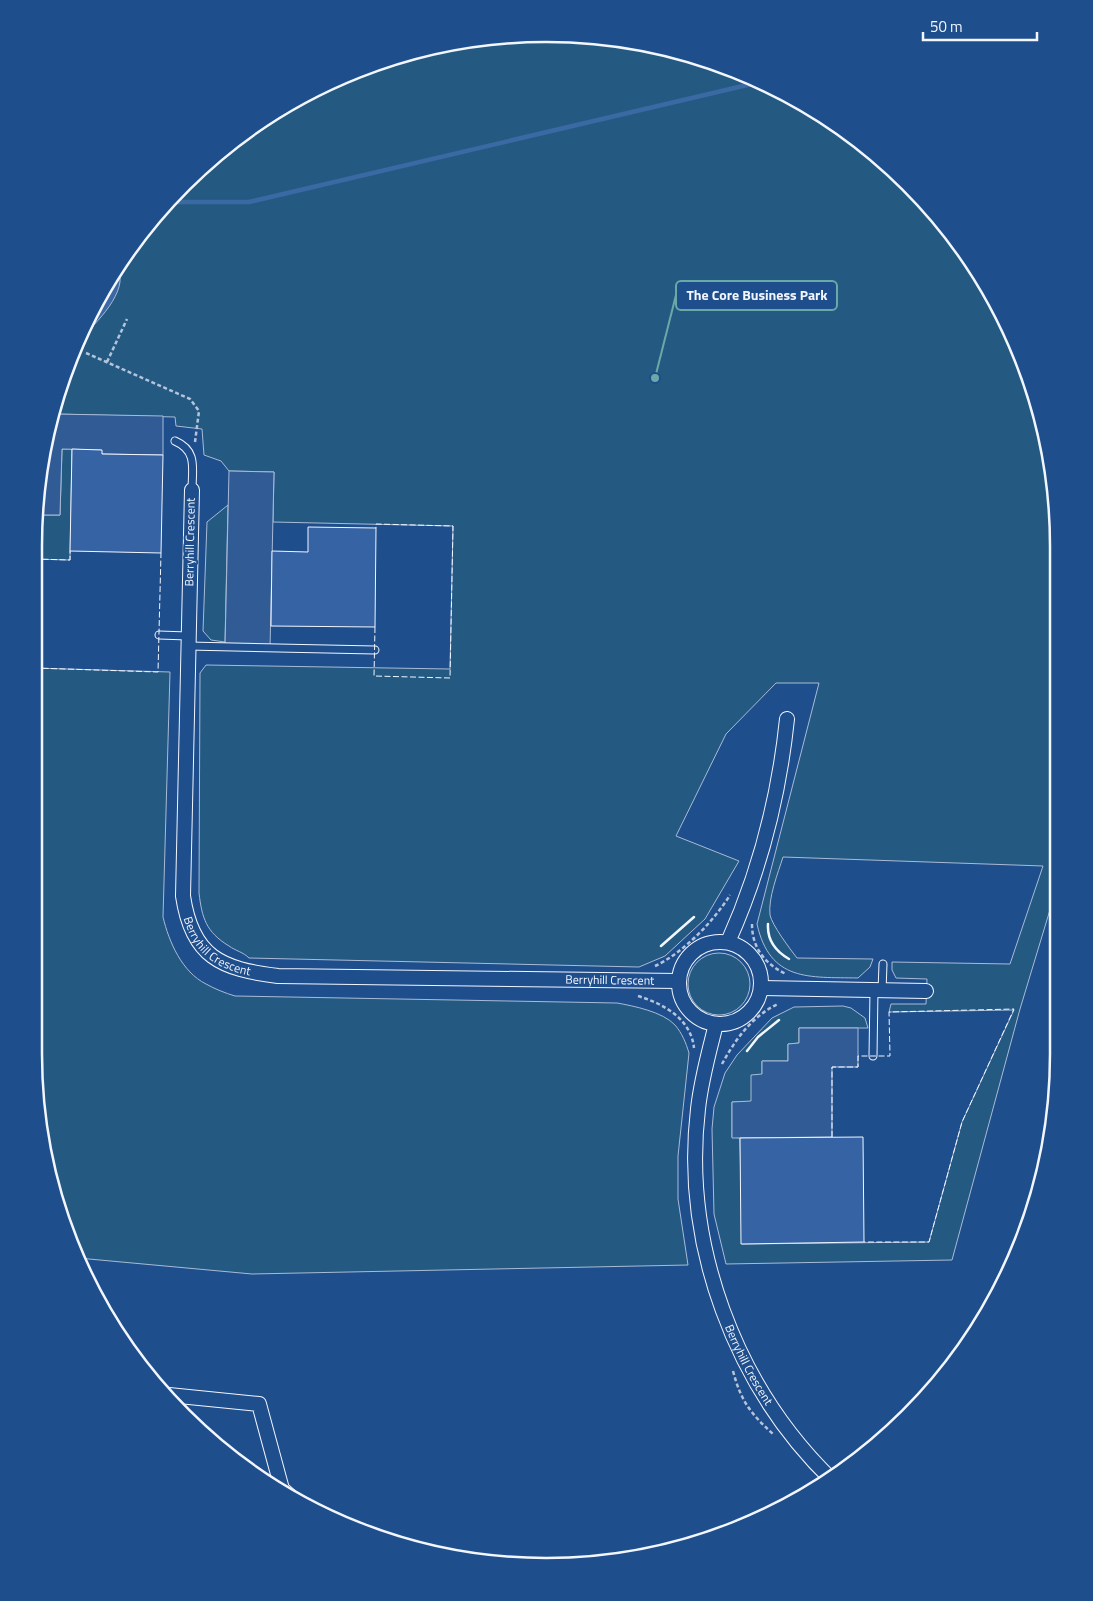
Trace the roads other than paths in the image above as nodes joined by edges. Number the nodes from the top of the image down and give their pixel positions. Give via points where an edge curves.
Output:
1 (175, 441) dead end
2 (192, 490) joint
3 (159, 635) dead end
4 (188, 641) junction
5 (375, 650) dead end
6 (787, 719) dead end
7 (728, 942) junction
8 (883, 964) dead end
9 (678, 982) junction
10 (761, 988) junction
11 (878, 991) junction
12 (926, 991) dead end
13 (716, 1024) junction
14 (873, 1056) dead end
15 (176, 1396) edge
16 (827, 1474) edge
17 (280, 1483) edge

1 - 2 lane via 186,447 192,459
2 - 4 street, Berryhill Crescent
3 - 4 lane
4 - 5 lane
4 - 9 street, Berryhill Crescent via 184,896 190,928 209,955 248,973 278,976
6 - 7 street via 784,753 765,841
7 - 9 street via 700,946 688,955
7 - 10 street via 740,946 753,959 761,976
8 - 11 lane
9 - 13 street via 682,1000 693,1015
10 - 11 street
10 - 13 street via 746,1015 729,1023
11 - 12 street
11 - 14 lane
13 - 16 street, Berryhill Crescent via 704,1073 696,1137 699,1208 714,1286 753,1379 806,1453
15 - 17 street via 259,1404

